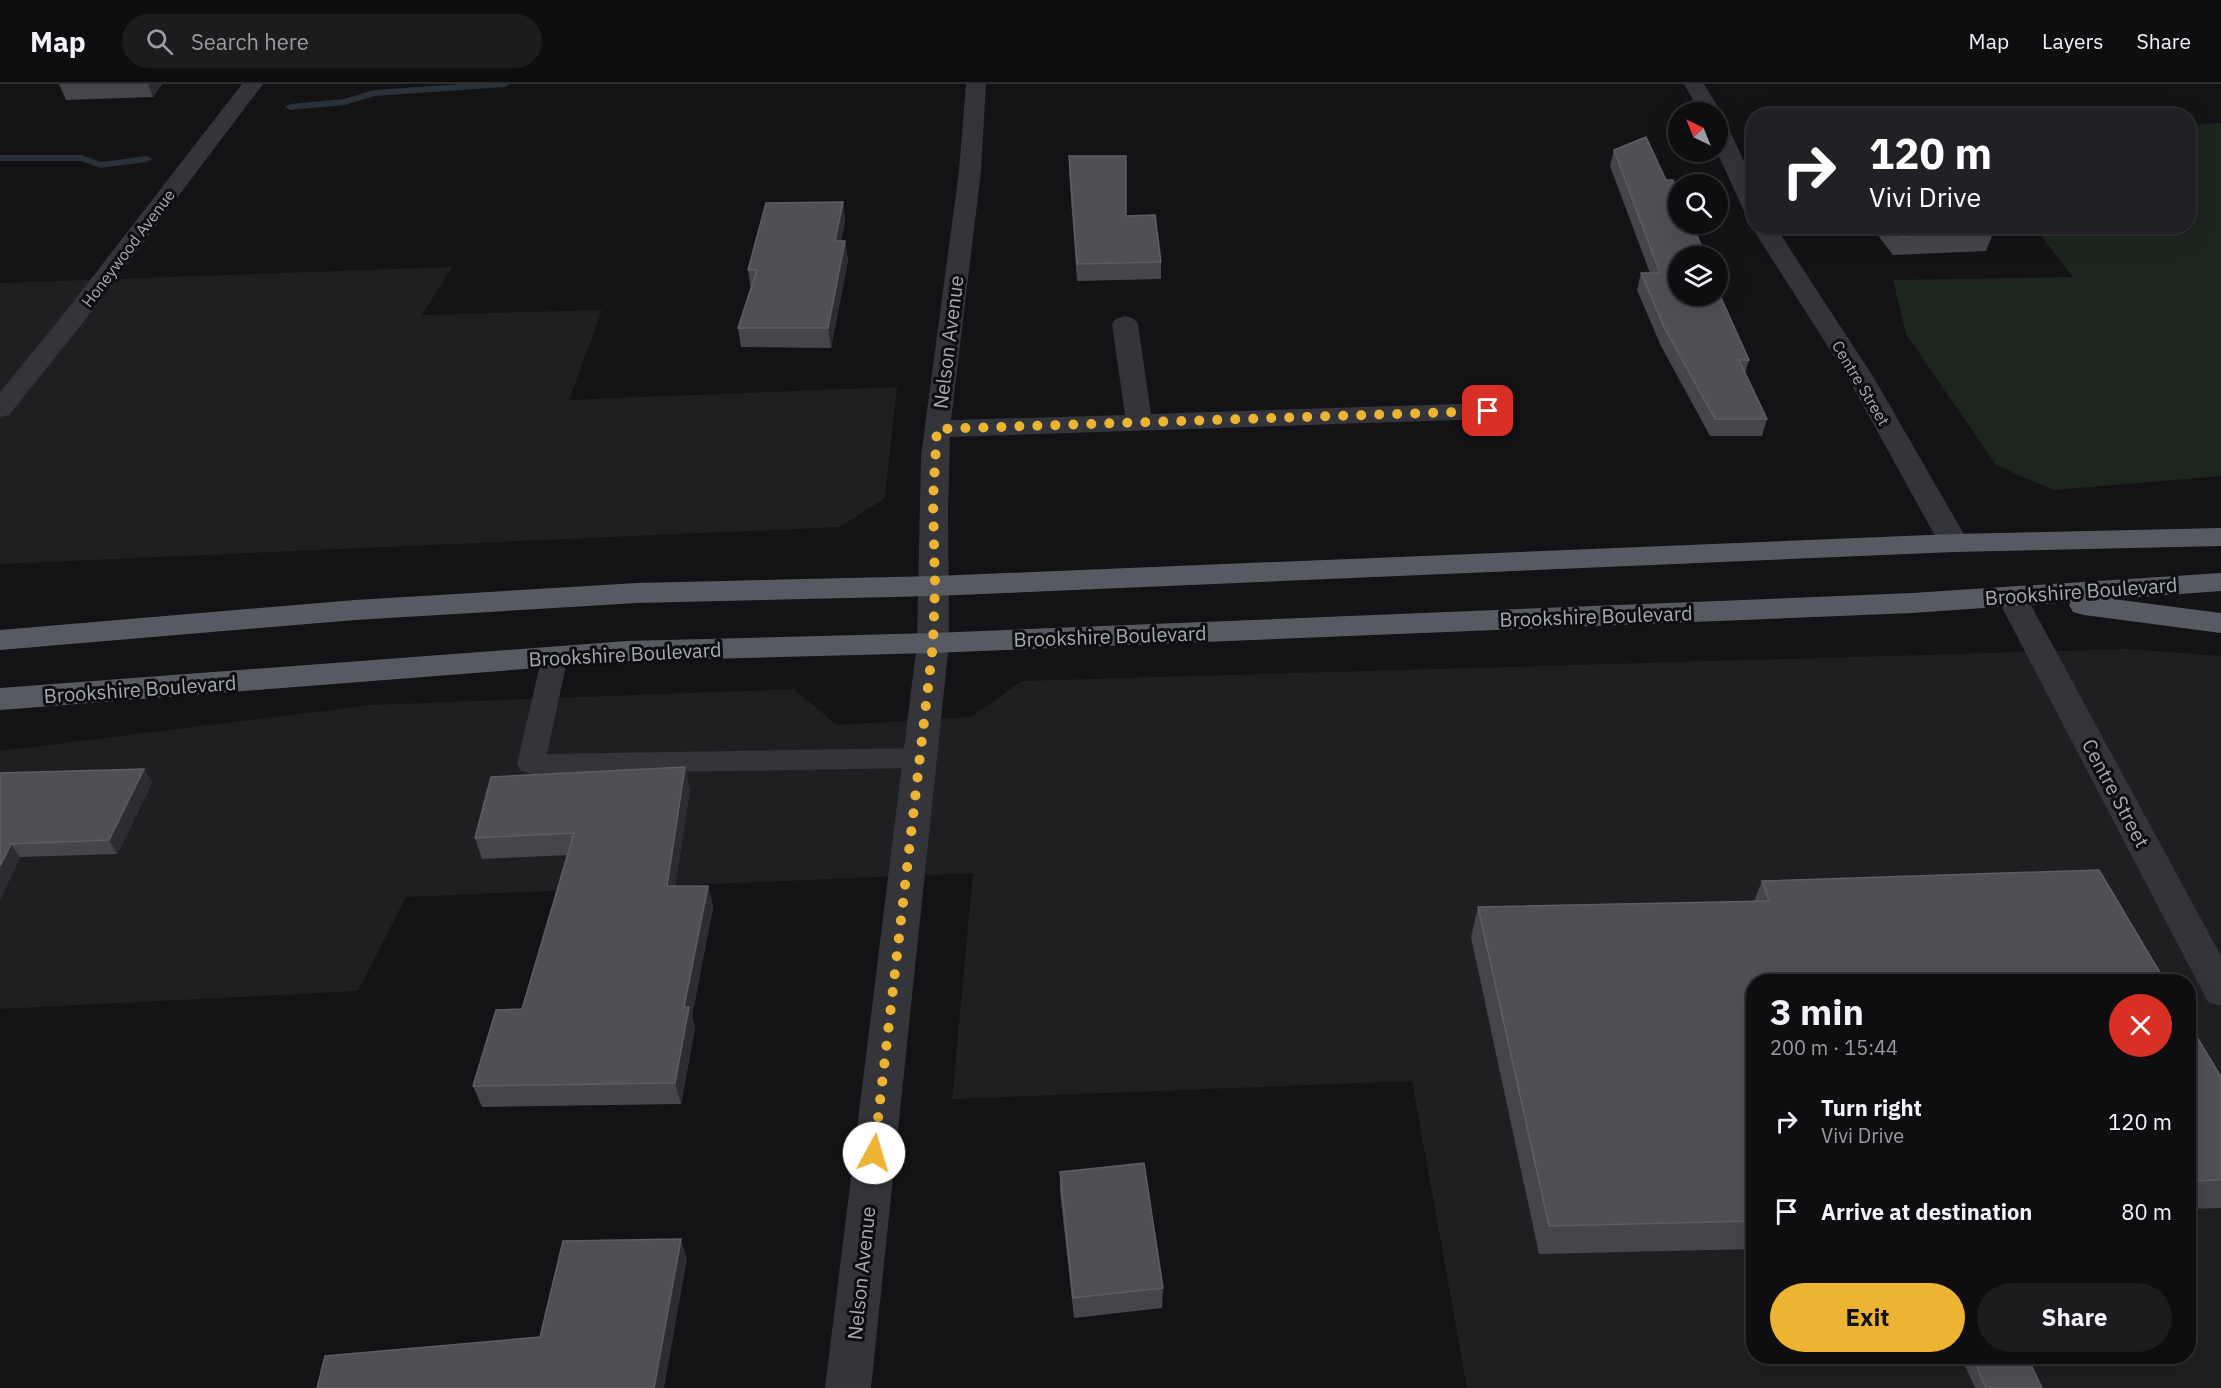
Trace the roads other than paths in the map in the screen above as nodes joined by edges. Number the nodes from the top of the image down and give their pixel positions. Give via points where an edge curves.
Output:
1 (253, 84) edge
2 (976, 84) edge
3 (1694, 84) edge
4 (1704, 102) edge
5 (1728, 151) edge
6 (1746, 191) edge
7 (1768, 234) edge
8 (1125, 324) dead end
9 (0, 409) edge
10 (1488, 411) dead end
11 (1139, 422) junction
12 (937, 429) junction
13 (2221, 537) edge
14 (1954, 543) junction
15 (2221, 582) edge
16 (935, 586) junction
17 (2011, 596) junction
18 (2221, 623) edge
19 (0, 640) edge
20 (933, 644) junction
21 (555, 656) junction
22 (0, 699) edge
23 (920, 758) junction
24 (2221, 991) edge
25 (848, 1388) edge

1 - 9 street, Honeywood Avenue
2 - 12 street, Nelson Avenue
3 - 4 street
5 - 6 street
7 - 14 street, Centre Street via 1861,378
8 - 11 street
10 - 11 street
11 - 12 street
12 - 16 street, Nelson Avenue via 933,500
13 - 14 highway
14 - 16 highway
15 - 17 highway, Brookshire Boulevard
16 - 19 highway via 637,593 444,603
16 - 20 street, Nelson Avenue
17 - 18 highway
17 - 20 highway, Brookshire Boulevard
17 - 24 street, Centre Street
20 - 21 highway, Brookshire Boulevard
20 - 23 street, Nelson Avenue
21 - 22 highway, Brookshire Boulevard
21 - 23 lane via 531,764
23 - 25 street, Nelson Avenue

